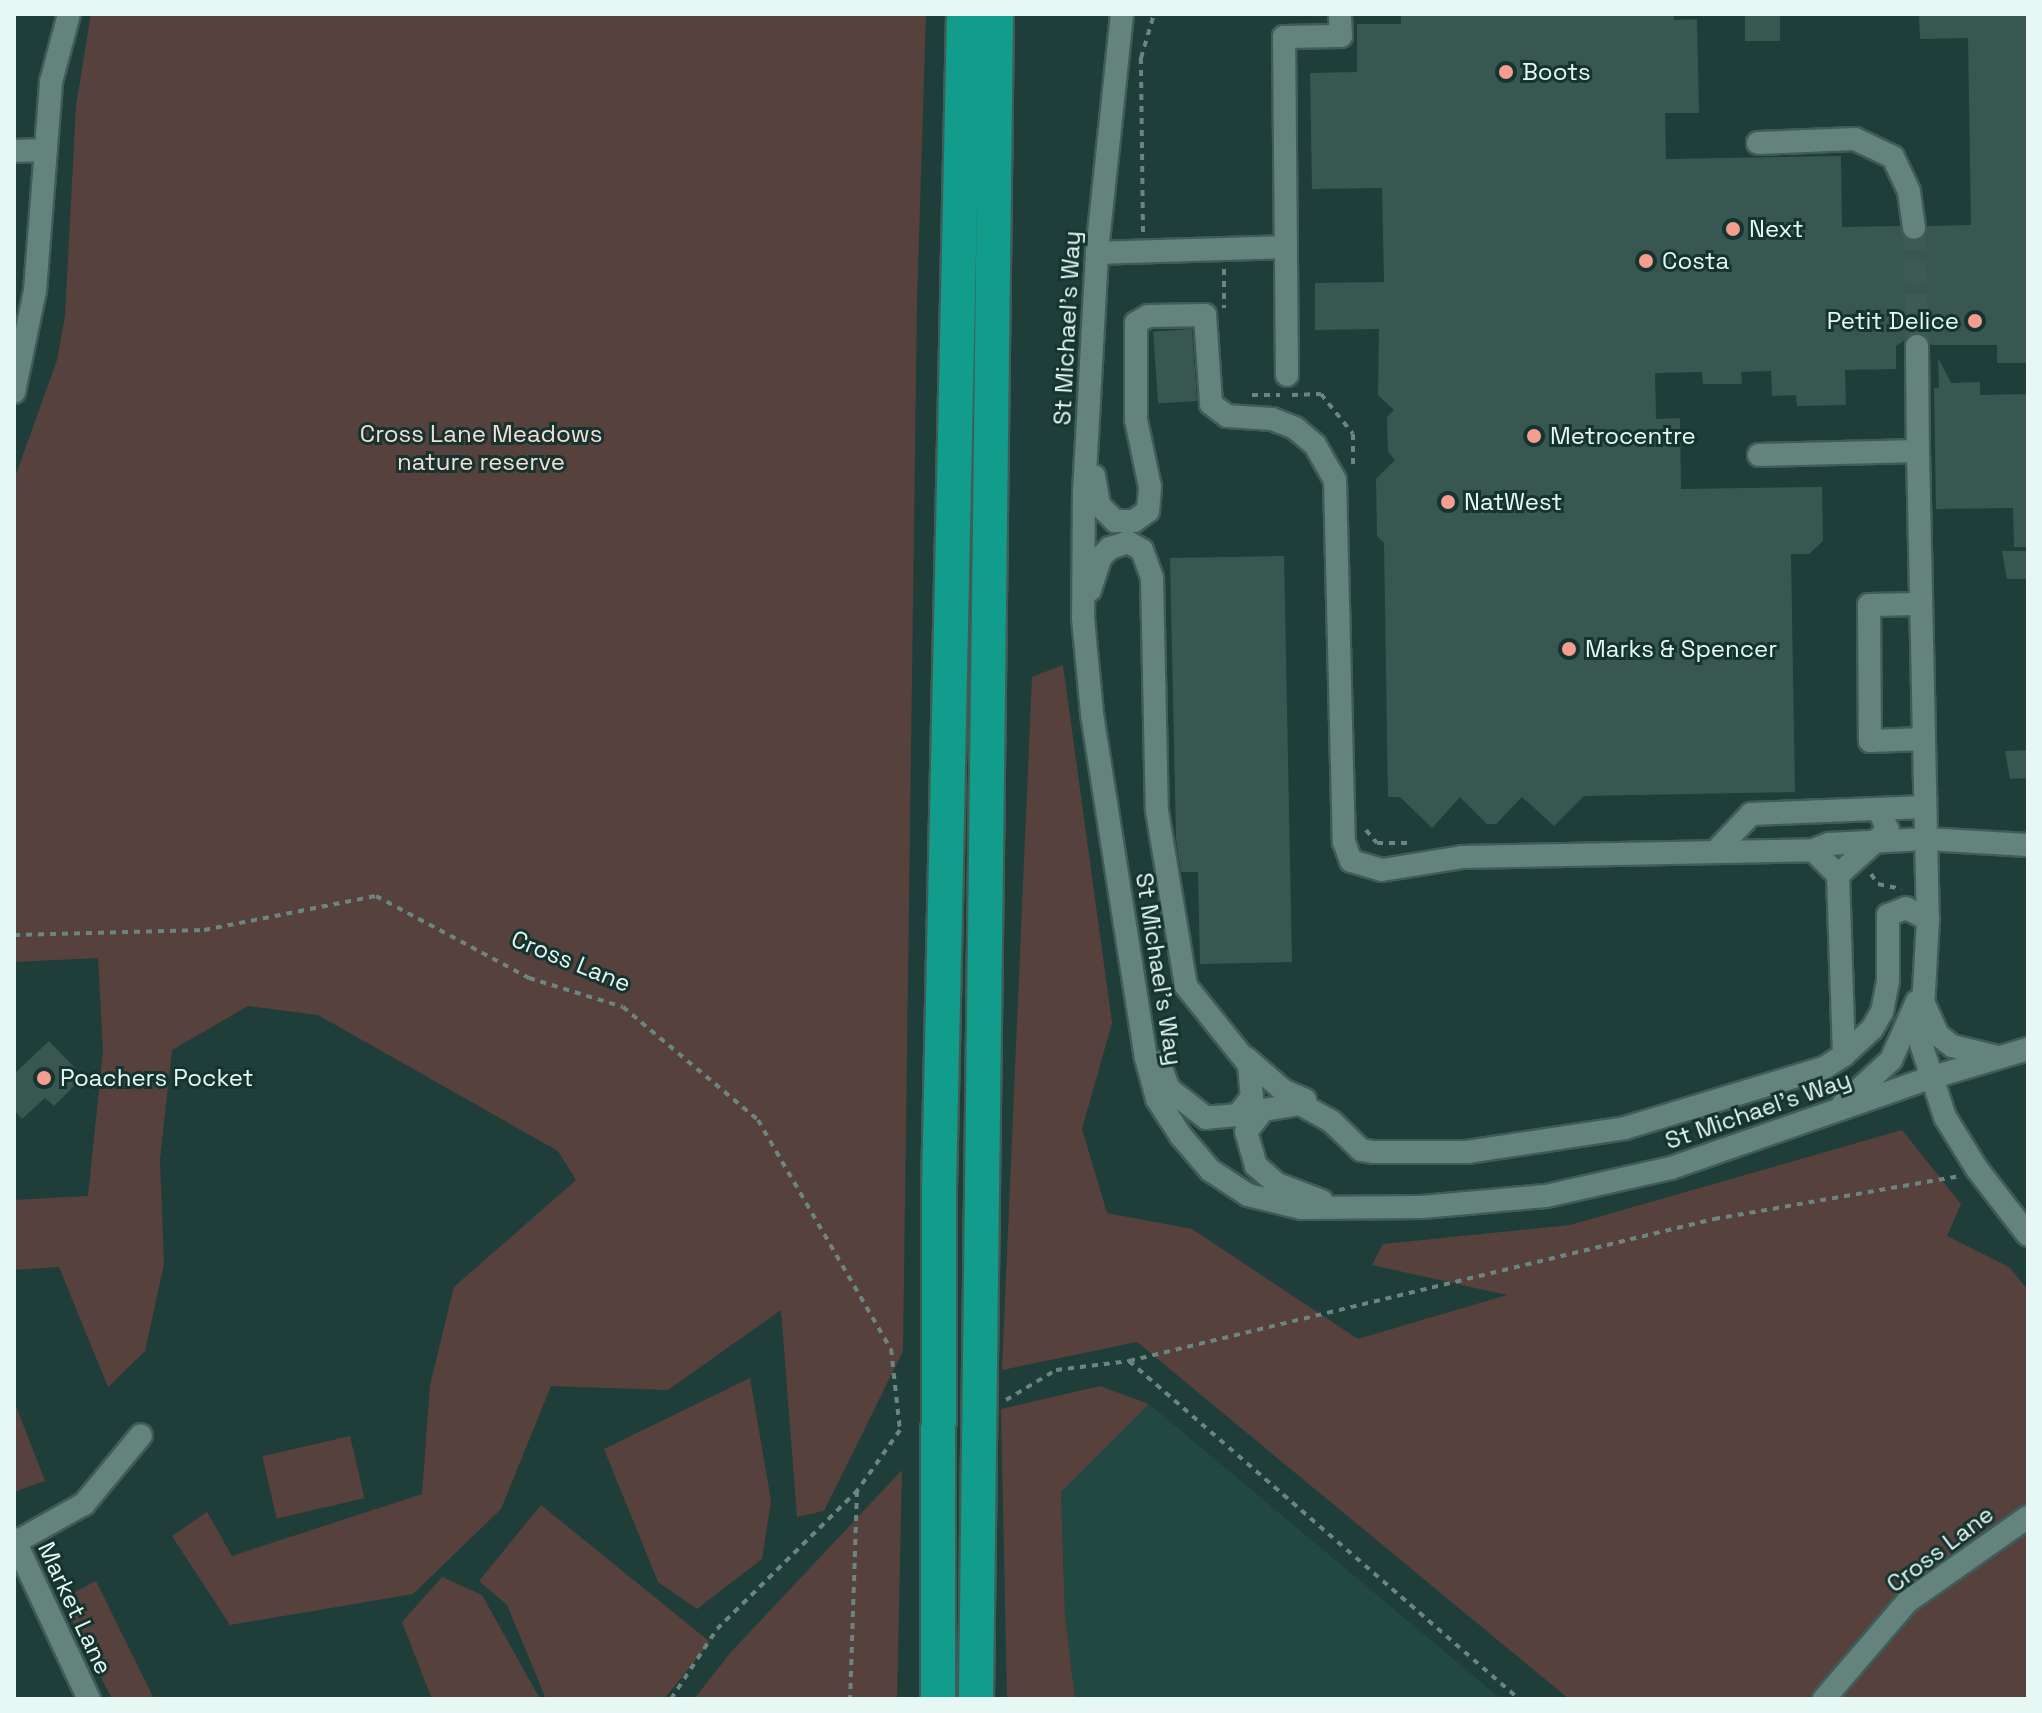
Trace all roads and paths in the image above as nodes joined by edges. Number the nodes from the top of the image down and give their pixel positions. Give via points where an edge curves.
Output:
1 (69, 14) edge
2 (944, 14) edge
3 (964, 14) edge
4 (996, 14) edge
5 (1003, 14) edge
6 (1122, 14) edge
7 (1154, 14) edge
8 (1340, 14) edge
9 (996, 122) junction
10 (1758, 143) dead end
11 (46, 150) junction
12 (14, 151) edge
13 (959, 219) junction
14 (1914, 228) tunnel mouth
15 (1157, 237) dead end
16 (1286, 247) junction
17 (1227, 249) junction
18 (1097, 253) junction
19 (1225, 319) dead end
20 (1917, 346) tunnel mouth
21 (1287, 375) dead end
22 (16, 382) edge
23 (1243, 395) dead end
24 (1088, 411) junction
25 (1918, 451) junction
26 (1759, 455) dead end
27 (1353, 482) dead end
28 (1150, 504) junction
29 (1152, 578) junction
30 (1921, 604) junction
31 (1083, 618) junction
32 (1924, 739) junction
33 (1925, 807) junction
34 (1878, 809) junction
35 (1366, 818) dead end
36 (1926, 839) junction
37 (1423, 843) dead end
38 (1869, 844) junction
39 (2028, 845) edge
40 (1717, 850) junction
41 (1813, 850) junction
42 (1838, 875) junction
43 (1928, 919) junction
44 (14, 935) edge
45 (1137, 993) junction
46 (1921, 993) junction
47 (2028, 1049) edge
48 (1242, 1055) junction
49 (1844, 1055) junction
50 (1995, 1056) junction
51 (1930, 1078) junction
52 (1835, 1112) junction
53 (1331, 1121) junction
54 (1977, 1169) junction
55 (1338, 1208) junction
56 (2028, 1235) edge
57 (1129, 1361) junction
58 (1001, 1403) dead end
59 (141, 1435) dead end
60 (857, 1491) junction
61 (2028, 1517) edge
62 (15, 1540) edge
63 (89, 1699) edge
64 (671, 1699) edge
65 (850, 1699) edge
66 (938, 1699) edge
67 (976, 1699) edge
68 (1519, 1699) edge
69 (1824, 1699) edge

1 - 11 street via 51,82
2 - 13 highway via 943,95
3 - 13 highway
4 - 9 highway
5 - 9 highway
6 - 18 street, St Michael's Way
7 - 15 path via 1141,58 1143,237
8 - 16 street via 1341,36 1284,37
9 - 67 highway via 978,1185
10 - 14 street via 1855,139 1893,157 1909,192
11 - 12 street
11 - 22 street via 35,291
13 - 66 highway via 939,1189
16 - 17 street
16 - 21 street
17 - 18 street
17 - 19 path
18 - 24 street, St Michael's Way
20 - 25 street
23 - 27 path via 1321,394 1353,434
24 - 28 street via 1095,491 1106,515 1134,521
24 - 31 street, St Michael's Way
25 - 26 street
25 - 30 street
28 - 29 street
28 - 40 street via 1136,420 1136,323 1148,316 1205,315 1211,404 1227,416 1272,419 1295,428 1315,445 1335,480 1344,842 1356,866 1382,870 1462,857
29 - 31 street via 1142,550 1128,542 1110,548 1101,557
29 - 48 street via 1157,811 1186,986
30 - 32 street
30 - 32 street via 1869,605 1870,741
31 - 45 street, St Michael's Way via 1092,714
32 - 33 street
33 - 34 street
33 - 36 street
34 - 38 street via 1888,830
34 - 40 street via 1751,814
35 - 37 path via 1367,833 1377,843
36 - 38 street
36 - 39 street
36 - 43 street
38 - 41 street via 1829,844
38 - 42 street
40 - 41 street
41 - 42 street
42 - 49 street
43 - 46 street
43 - 49 street via 1906,908 1890,911 1882,1012
44 - 60 path, Cross Lane via 204,930 376,896 529,978 623,1007 758,1120 891,1349 900,1430
45 - 48 street via 1169,1089 1193,1113 1227,1120 1247,1106 1254,1086
45 - 55 street, St Michael's Way via 1157,1099 1210,1170 1248,1195 1301,1208
46 - 50 street via 1938,1035 1952,1046
46 - 51 street via 1921,1044
46 - 52 street via 1891,1060
47 - 50 street, St Michael's Way
48 - 53 street
49 - 53 street via 1824,1068 1625,1128 1515,1147 1374,1152 1351,1143
50 - 51 street, St Michael's Way
51 - 52 street, St Michael's Way
51 - 54 street via 1945,1117
52 - 55 street, St Michael's Way via 1614,1183 1546,1196
53 - 55 street via 1300,1104 1274,1105 1256,1115 1246,1132 1251,1155 1265,1176
54 - 56 street
54 - 57 path via 1714,1219
57 - 58 path via 1056,1370
57 - 68 path
59 - 62 street via 84,1504
60 - 64 path via 819,1522 717,1629
60 - 65 path
61 - 69 street, Cross Lane via 1988,1540 1907,1602
62 - 63 street, Market Lane

